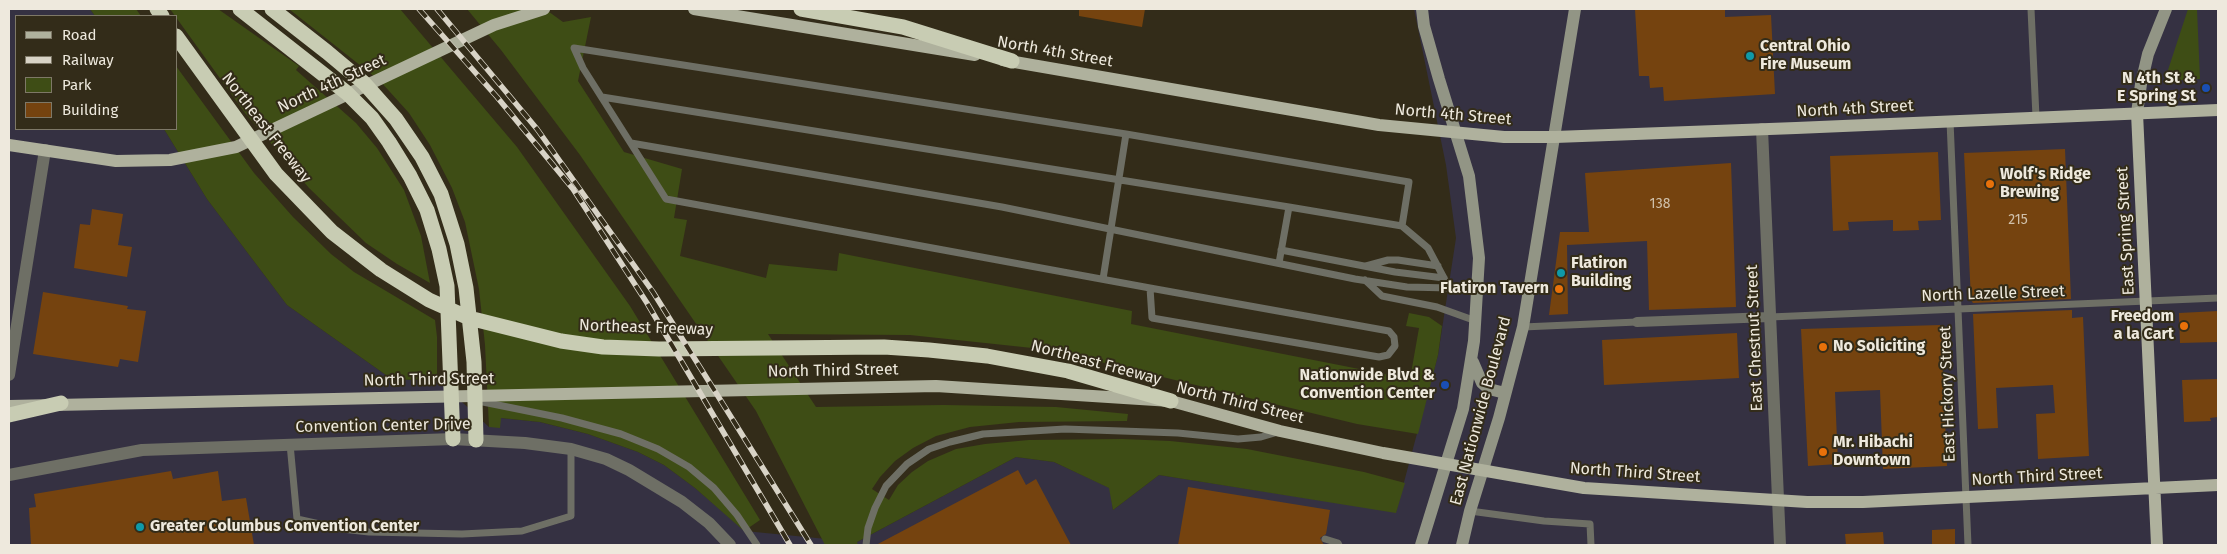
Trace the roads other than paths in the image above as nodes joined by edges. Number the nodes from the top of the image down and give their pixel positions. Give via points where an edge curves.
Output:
1 (240, 9) edge
2 (272, 9) edge
3 (544, 9) edge
4 (694, 9) edge
5 (801, 9) edge
6 (1422, 9) edge
7 (1575, 9) edge
8 (2031, 9) edge
9 (2166, 9) edge
10 (178, 39) edge
11 (1012, 61) junction
12 (602, 97) junction
13 (2218, 110) edge
14 (2137, 113) junction
15 (2036, 117) junction
16 (1950, 121) junction
17 (1762, 129) junction
18 (1456, 133) junction
19 (1126, 134) junction
20 (1555, 137) junction
21 (631, 143) junction
22 (9, 145) edge
23 (45, 150) junction
24 (1120, 179) junction
25 (1289, 207) junction
26 (1402, 226) junction
27 (1112, 230) junction
28 (1281, 250) junction
29 (1279, 263) junction
30 (1363, 266) junction
31 (1438, 266) junction
32 (1444, 278) junction
33 (1103, 279) junction
34 (1365, 280) junction
35 (1150, 288) junction
36 (1450, 288) junction
37 (1478, 292) junction
38 (2218, 298) edge
39 (2146, 301) junction
40 (1958, 309) junction
41 (1770, 317) junction
42 (1476, 322) junction
43 (1637, 322) joint
44 (1522, 327) junction
45 (1472, 360) junction
46 (9, 375) edge
47 (1505, 393) junction
48 (450, 396) junction
49 (1171, 401) junction
50 (61, 404) junction
51 (9, 406) edge
52 (9, 416) edge
53 (1280, 432) junction
54 (453, 439) junction
55 (476, 440) junction
56 (290, 444) junction
57 (571, 449) junction
58 (9, 476) edge
59 (2218, 485) edge
60 (2154, 488) junction
61 (1966, 497) junction
62 (1777, 500) junction
63 (1470, 511) junction
64 (1325, 539) dead end
65 (730, 545) edge
66 (757, 545) edge
67 (866, 545) edge
68 (1339, 545) edge
69 (1422, 545) edge
70 (1462, 545) edge
71 (1591, 545) edge
72 (1780, 545) edge
73 (1968, 545) edge
74 (2157, 545) edge

1 - 54 highway via 347,93 372,118 410,176 426,210 447,286
2 - 55 highway via 364,83 422,157 441,194 457,244 466,288 474,362
3 - 23 main road, North 4th Street via 494,24 236,146 170,160 116,161
4 - 11 main road, North 4th Street
5 - 11 highway via 903,27
6 - 18 main road, East Nationwide Boulevard via 1424,26
7 - 20 main road, East Nationwide Boulevard
8 - 15 lane
9 - 14 main road, East Spring Street via 2148,54
10 - 49 highway, Northeast Freeway via 276,174 332,232 381,270 429,300 469,318 561,342 603,347 893,348 988,356 1068,371
11 - 18 main road, North 4th Street via 1379,125
12 - 19 lane via 574,48
12 - 21 lane
12 - 24 lane
13 - 14 main road, North 4th Street
14 - 15 main road, North 4th Street
14 - 39 main road, East Spring Street
15 - 16 main road, North 4th Street
16 - 17 main road, North 4th Street
16 - 40 lane, East Hickory Street
17 - 20 main road, North 4th Street
17 - 41 street, East Chestnut Street
18 - 20 main road, North 4th Street
18 - 37 main road, East Nationwide Boulevard via 1469,176 1476,224
19 - 24 lane
19 - 26 lane via 1409,182
20 - 44 main road, East Nationwide Boulevard
21 - 27 lane via 1002,207
21 - 33 lane via 666,199
22 - 23 main road, North 4th Street
23 - 46 street
24 - 25 lane
24 - 27 lane
25 - 26 lane
25 - 28 lane
26 - 31 lane via 1428,248
27 - 29 lane
27 - 33 lane
28 - 29 lane
28 - 30 lane
29 - 34 lane
30 - 31 lane via 1393,260
30 - 32 lane
31 - 32 lane
32 - 36 lane
33 - 35 lane
34 - 36 lane via 1407,287
34 - 42 lane via 1382,296 1437,307
35 - 35 lane via 1389,331 1395,346 1388,356 1379,357 1152,318
36 - 37 lane
37 - 42 main road, East Nationwide Boulevard
38 - 39 lane, North Lazelle Street
39 - 40 lane, North Lazelle Street
39 - 60 main road, East Spring Street
40 - 41 lane, North Lazelle Street
40 - 61 lane, East Hickory Street
41 - 43 street
41 - 62 street, East Chestnut Street
42 - 45 main road, East Nationwide Boulevard
43 - 44 lane
44 - 47 main road, East Nationwide Boulevard
45 - 47 main road via 1482,383
45 - 69 main road, East Nationwide Boulevard via 1463,409
47 - 63 main road, East Nationwide Boulevard
48 - 49 main road, North Third Street via 936,386
48 - 50 main road, North Third Street
48 - 66 lane via 562,418 621,434 658,449 689,467 714,488
49 - 53 main road, North Third Street
50 - 51 main road, North Third Street
50 - 52 highway
53 - 62 main road, North Third Street via 1584,488
53 - 67 lane via 1261,438 1238,439 1065,428 983,434 950,442 930,449 907,464 886,486 874,508
54 - 55 street, Convention Center Drive
54 - 56 street, Convention Center Drive
55 - 57 street, Convention Center Drive
56 - 57 lane via 297,519 369,532 452,534 522,531 570,516
56 - 58 street, Convention Center Drive via 142,450
57 - 65 street, Convention Center Drive via 606,459 648,479 709,523
59 - 60 main road, North Third Street
60 - 61 main road, North Third Street
60 - 74 main road, East Spring Street
61 - 62 main road, North Third Street via 1863,502
61 - 73 lane, East Hickory Street
62 - 72 street, East Chestnut Street
63 - 70 main road, East Nationwide Boulevard
63 - 71 lane via 1590,524
64 - 68 lane

